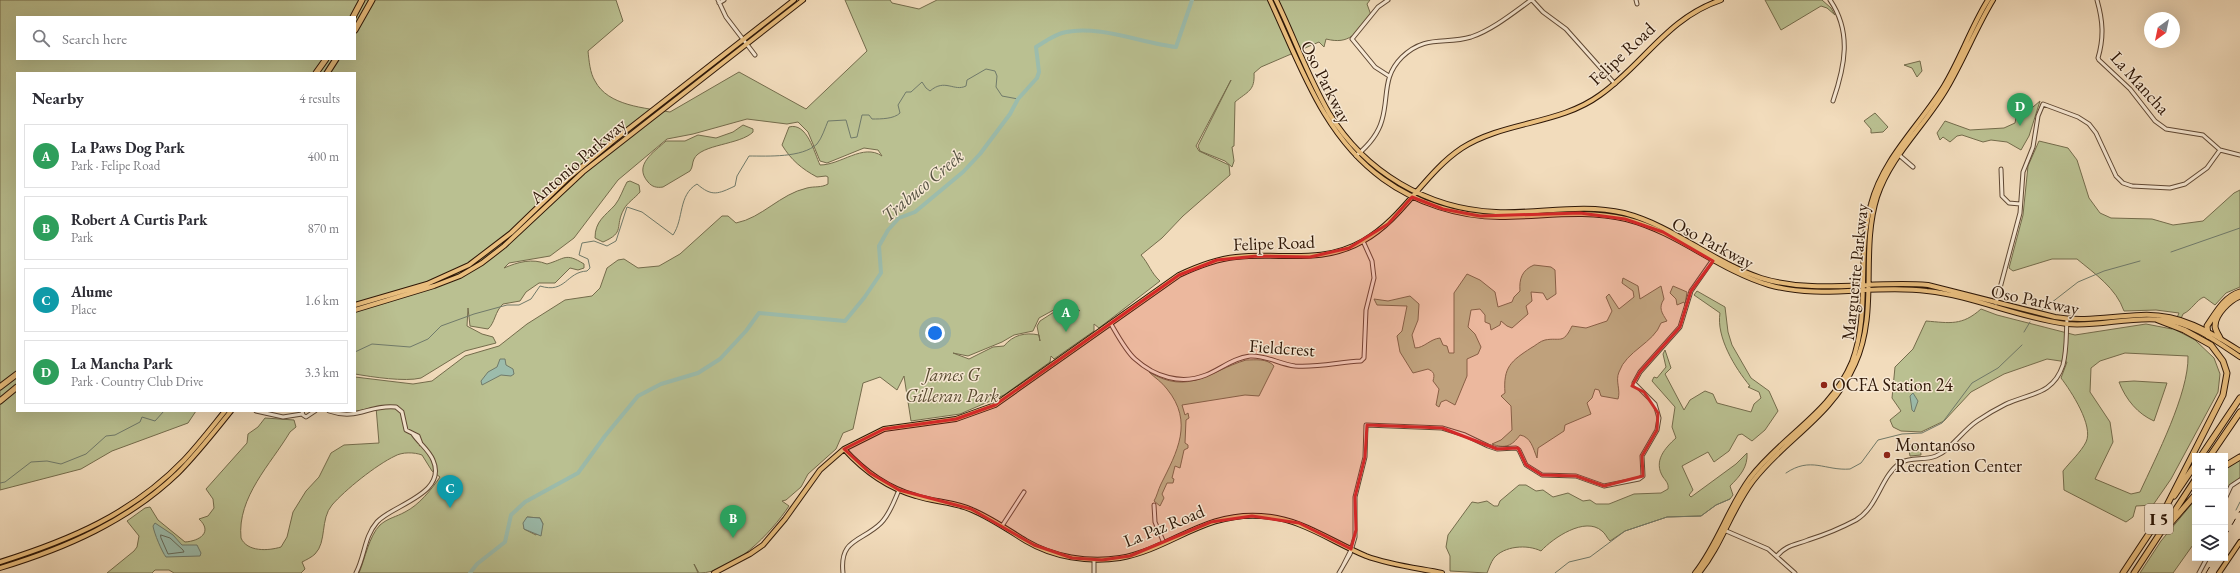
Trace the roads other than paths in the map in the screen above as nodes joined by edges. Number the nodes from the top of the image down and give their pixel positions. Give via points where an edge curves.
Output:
1 (362, 0) edge
2 (372, 0) edge
3 (724, 0) edge
4 (794, 0) edge
5 (803, 0) edge
6 (1270, 0) edge
7 (1276, 0) edge
8 (1388, 0) edge
9 (1531, 0) edge
10 (1636, 0) edge
11 (1721, 0) edge
12 (1830, 0) edge
13 (1988, 0) edge
14 (1993, 0) edge
15 (2097, 0) edge
16 (718, 1) edge
17 (1637, 4) dead end
18 (354, 16) edge
19 (356, 28) edge
20 (743, 40) junction
21 (746, 44) junction
22 (755, 55) dead end
23 (325, 60) edge
24 (335, 60) edge
25 (317, 72) edge
26 (328, 72) edge
27 (1390, 76) junction
28 (1615, 84) junction
29 (1833, 101) dead end
30 (2220, 150) junction
31 (1358, 155) junction
32 (1899, 155) junction
33 (2240, 155) edge
34 (1913, 166) dead end
35 (2001, 169) dead end
36 (1416, 192) junction
37 (1412, 197) junction
38 (2020, 204) junction
39 (1363, 241) junction
40 (1714, 258) junction
41 (1866, 286) junction
42 (1866, 291) junction
43 (2240, 292) edge
44 (2240, 296) edge
45 (1996, 302) junction
46 (356, 305) edge
47 (1995, 307) junction
48 (356, 310) edge
49 (2158, 320) junction
50 (2067, 322) junction
51 (2182, 322) junction
52 (1112, 324) junction
53 (2206, 329) junction
54 (2208, 336) junction
55 (2220, 338) junction
56 (2240, 351) edge
57 (2240, 357) edge
58 (16, 375) edge
59 (0, 387) edge
60 (16, 388) edge
61 (2239, 399) edge
62 (0, 401) edge
63 (224, 412) edge
64 (230, 412) edge
65 (261, 412) edge
66 (333, 412) edge
67 (2240, 412) edge
68 (302, 413) edge
69 (310, 413) edge
70 (844, 449) junction
71 (2203, 453) edge
72 (2212, 453) edge
73 (2240, 456) edge
74 (2228, 464) edge
75 (2192, 470) edge
76 (2239, 481) edge
77 (2192, 485) edge
78 (899, 490) junction
79 (1024, 492) dead end
80 (2228, 492) edge
81 (2192, 499) edge
82 (135, 501) junction
83 (138, 505) junction
84 (1154, 505) dead end
85 (2163, 513) junction
86 (1002, 526) junction
87 (1724, 530) junction
88 (2163, 531) junction
89 (2240, 542) edge
90 (1164, 543) junction
91 (1351, 549) junction
92 (1777, 556) junction
93 (1094, 560) junction
94 (2205, 561) edge
95 (0, 562) edge
96 (0, 568) edge
97 (356, 573) edge
98 (714, 573) edge
99 (843, 573) edge
100 (1094, 573) edge
101 (1339, 573) edge
102 (1442, 573) edge
103 (1695, 573) edge
104 (1699, 573) edge
105 (1795, 573) edge
106 (2123, 573) edge
107 (2134, 573) edge
108 (2199, 573) edge
109 (2219, 573) edge

1 - 18 highway
2 - 19 highway
3 - 16 street
4 - 20 main road, Antonio Parkway
5 - 21 main road, Antonio Parkway
6 - 31 main road, Oso Parkway via 1324,115
7 - 31 main road, Oso Parkway via 1326,108
8 - 27 street via 1378,7 1352,39 1375,68
9 - 27 street via 1480,33 1464,39 1434,40 1414,48 1398,61
9 - 28 street via 1566,29
10 - 17 street
11 - 28 main road, Felipe Road via 1680,21
12 - 29 street via 1837,12 1845,43 1842,69
13 - 41 main road, Marguerite Parkway via 1944,86 1896,152 1882,176 1869,212
14 - 32 main road, Marguerite Parkway via 1947,88
15 - 30 street, La Mancha via 2103,25 2099,60 2130,89 2160,125 2172,131 2203,135
16 - 20 street
20 - 21 street
20 - 46 main road, Antonio Parkway via 590,160 510,233 469,265 427,284
21 - 22 street
21 - 48 main road, Antonio Parkway via 583,172 504,246 482,263 460,276 434,286
23 - 25 highway
24 - 26 highway
27 - 31 street via 1379,128 1372,141
28 - 36 main road, Felipe Road via 1571,111 1493,134 1464,148 1440,166
30 - 33 street
30 - 38 street via 2207,168 2185,184 2170,188 2132,186 2116,176 2096,133 2088,124 2078,117 2043,104 2038,116 2033,147 2022,172
31 - 36 main road, Oso Parkway via 1385,175
31 - 37 main road, Oso Parkway via 1384,180
32 - 34 street
32 - 41 main road, Marguerite Parkway via 1877,197
35 - 38 street via 2002,196 2009,203
36 - 37 main road, Felipe Road
36 - 40 main road, Oso Parkway via 1443,203 1483,211 1520,212 1576,208 1615,212 1659,225
37 - 39 main road, Felipe Road via 1388,224
37 - 40 main road, Oso Parkway via 1443,209 1484,216 1580,213 1625,219 1658,230
38 - 45 street
39 - 52 main road, Felipe Road via 1349,248 1310,257 1242,256 1204,264 1179,275
39 - 52 street, Fieldcrest via 1372,261 1374,274 1366,310 1364,358 1361,361 1301,366 1250,356 1228,362 1206,375 1182,380 1165,377 1135,359
40 - 41 main road, Oso Parkway via 1754,275 1786,284 1820,287
40 - 42 main road, Oso Parkway via 1745,277 1794,290
40 - 91 street via 1691,291 1680,327 1640,372 1634,383 1655,404 1659,418 1657,430 1642,456 1643,476 1604,486 1576,476 1542,475 1526,465 1516,448 1497,449 1442,428 1366,425 1366,449 1355,497 1356,530
41 - 42 main road, Marguerite Parkway
41 - 45 main road, Oso Parkway via 1928,285
42 - 47 main road, Oso Parkway via 1927,291
42 - 87 main road, Marguerite Parkway via 1863,341 1847,380 1822,414 1753,481
43 - 53 highway via 2226,300
44 - 55 highway via 2228,304 2216,322 2216,331
45 - 47 street
45 - 50 main road, Oso Parkway
47 - 50 main road, Oso Parkway
49 - 50 main road, Oso Parkway via 2084,325
49 - 51 main road, Oso Parkway
49 - 85 highway via 2184,330 2211,345 2220,354 2227,373 2223,395
50 - 51 main road, Oso Parkway via 2150,314
50 - 92 street via 2063,365 2050,385 2031,396 2006,404 1966,428 1935,457 1900,463 1891,472 1876,500 1863,514 1846,525 1788,546
51 - 53 main road, Oso Parkway
51 - 54 main road, Oso Parkway
52 - 70 main road, Felipe Road via 995,405 956,418 884,429
53 - 54 highway
53 - 55 main road, Oso Parkway
54 - 57 main road, Oso Parkway
55 - 56 main road, Oso Parkway
58 - 59 highway
60 - 62 highway
61 - 71 highway
63 - 82 main road via 183,460
64 - 83 main road via 186,465
65 - 68 street via 283,416
66 - 97 street via 348,416 396,407 402,412 406,430 413,434 434,462 435,476 419,496 406,506 382,517 373,527 366,540
67 - 72 highway
68 - 69 street via 306,417
70 - 78 main road, La Paz Road via 870,473
70 - 98 main road, Felipe Road via 816,474 782,524 762,545
73 - 74 highway
75 - 85 highway, I 5
76 - 80 street
77 - 88 highway, I 5
78 - 86 main road, La Paz Road via 971,509
78 - 99 street via 883,521 849,546 843,559
79 - 86 street
81 - 88 highway
82 - 83 main road
82 - 95 main road via 83,532 45,548
83 - 96 main road via 101,529 74,542
84 - 90 street via 1155,522
85 - 106 highway, I 5
86 - 93 main road, La Paz Road via 1048,551 1072,558
87 - 92 street via 1759,544
87 - 103 main road, Marguerite Parkway
87 - 104 main road, Marguerite Parkway
88 - 107 highway, I 5
89 - 109 main road
90 - 91 main road, La Paz Road via 1214,521 1240,516 1258,516 1299,523
90 - 93 main road, La Paz Road via 1130,556
91 - 101 street
91 - 102 main road, La Paz Road via 1383,561
92 - 105 street
93 - 100 street
94 - 108 street

